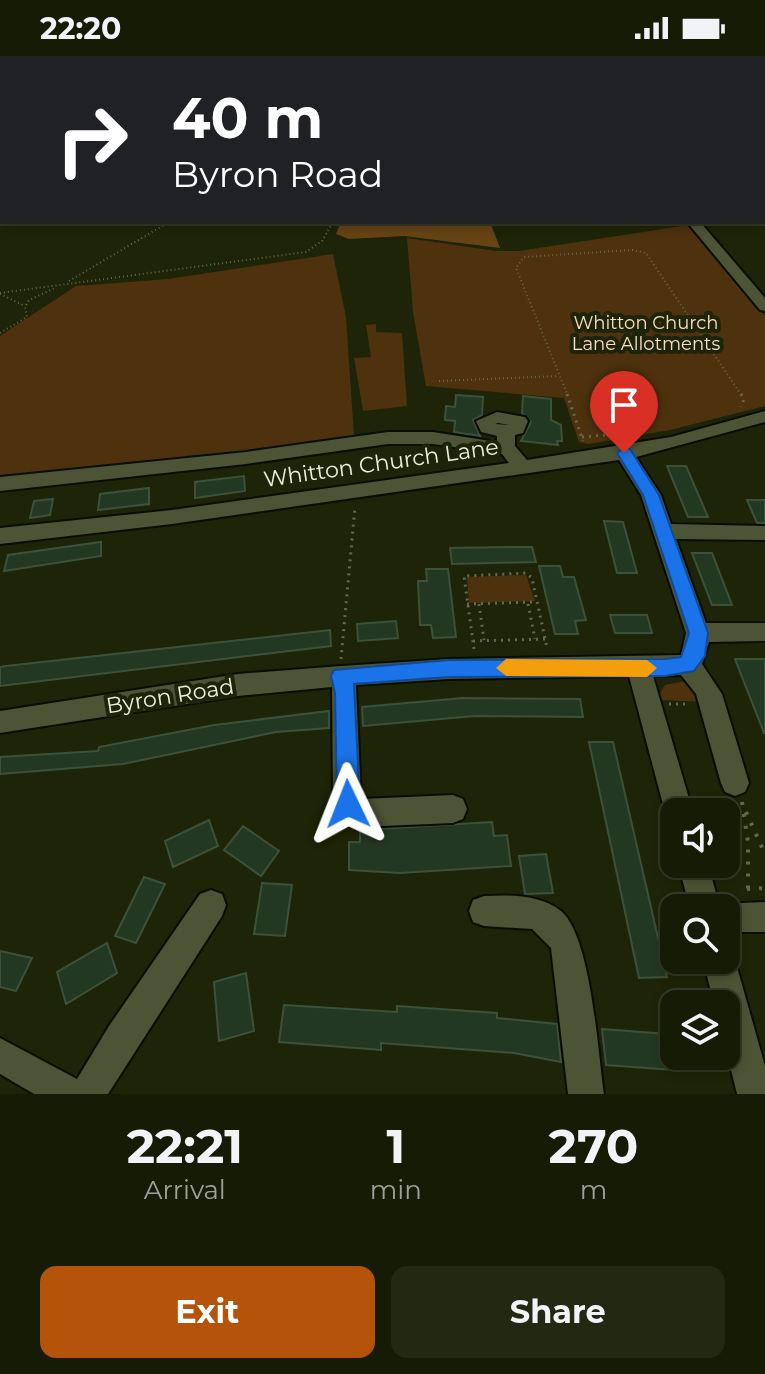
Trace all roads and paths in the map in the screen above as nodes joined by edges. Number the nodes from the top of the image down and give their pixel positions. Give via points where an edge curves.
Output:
1 (166, 224) edge
2 (332, 224) edge
3 (695, 224) edge
4 (64, 284) junction
5 (0, 294) edge
6 (25, 307) junction
7 (765, 307) edge
8 (0, 333) edge
9 (558, 376) junction
10 (439, 381) dead end
11 (731, 410) dead end
12 (765, 416) edge
13 (635, 432) dead end
14 (582, 437) junction
15 (624, 453) junction
16 (593, 457) junction
17 (521, 467) junction
18 (0, 484) edge
19 (353, 492) junction
20 (662, 531) junction
21 (765, 533) edge
22 (0, 536) edge
23 (527, 602) junction
24 (537, 602) junction
25 (467, 604) junction
26 (479, 604) junction
27 (765, 632) edge
28 (698, 633) junction
29 (535, 639) junction
30 (545, 639) junction
31 (473, 641) junction
32 (485, 641) junction
33 (687, 665) junction
34 (477, 668) junction
35 (551, 668) junction
36 (639, 669) junction
37 (341, 676) junction
38 (649, 704) junction
39 (715, 704) junction
40 (0, 722) edge
41 (735, 783) joint
42 (675, 798) edge
43 (453, 809) dead end
44 (746, 812) junction
45 (765, 854) edge
46 (765, 888) edge
47 (211, 905) dead end
48 (748, 910) edge
49 (484, 911) dead end
50 (723, 974) edge
51 (0, 1055) edge
52 (68, 1094) edge
53 (88, 1094) edge
54 (586, 1094) edge
55 (755, 1094) edge

1 - 4 path
2 - 4 path via 322,241 306,252
3 - 7 street
4 - 5 path
4 - 6 path
5 - 6 path
6 - 8 path via 27,317
9 - 10 path
9 - 11 path via 516,263 530,256 639,250 649,257 744,399 741,407
9 - 14 path
12 - 15 street, Whitton Church Lane
13 - 14 path
14 - 16 path
15 - 16 street, Whitton Church Lane
15 - 20 street via 651,495
16 - 17 street, Whitton Church Lane
17 - 18 street via 506,440 388,438
17 - 19 street, Whitton Church Lane
19 - 22 street, Whitton Church Lane
19 - 37 path
20 - 21 street
20 - 28 street
23 - 24 path
23 - 26 path
23 - 29 path
24 - 25 path via 528,573 470,574 463,577
24 - 30 path
25 - 26 path
25 - 31 path
26 - 32 path
27 - 28 street
28 - 33 street via 695,656
29 - 30 path
29 - 32 path
30 - 35 path
31 - 32 path
31 - 34 path
33 - 36 street, Byron Road
33 - 39 street
34 - 35 street, Byron Road
34 - 37 street, Byron Road
35 - 36 street, Byron Road
36 - 38 street
37 - 40 street, Byron Road via 238,685
37 - 43 street via 351,809
38 - 39 path
38 - 42 street
39 - 41 street via 715,723
41 - 44 path
44 - 45 path
44 - 48 path
46 - 48 path
47 - 53 street
49 - 54 street via 536,915 560,930
50 - 55 street
51 - 52 street

